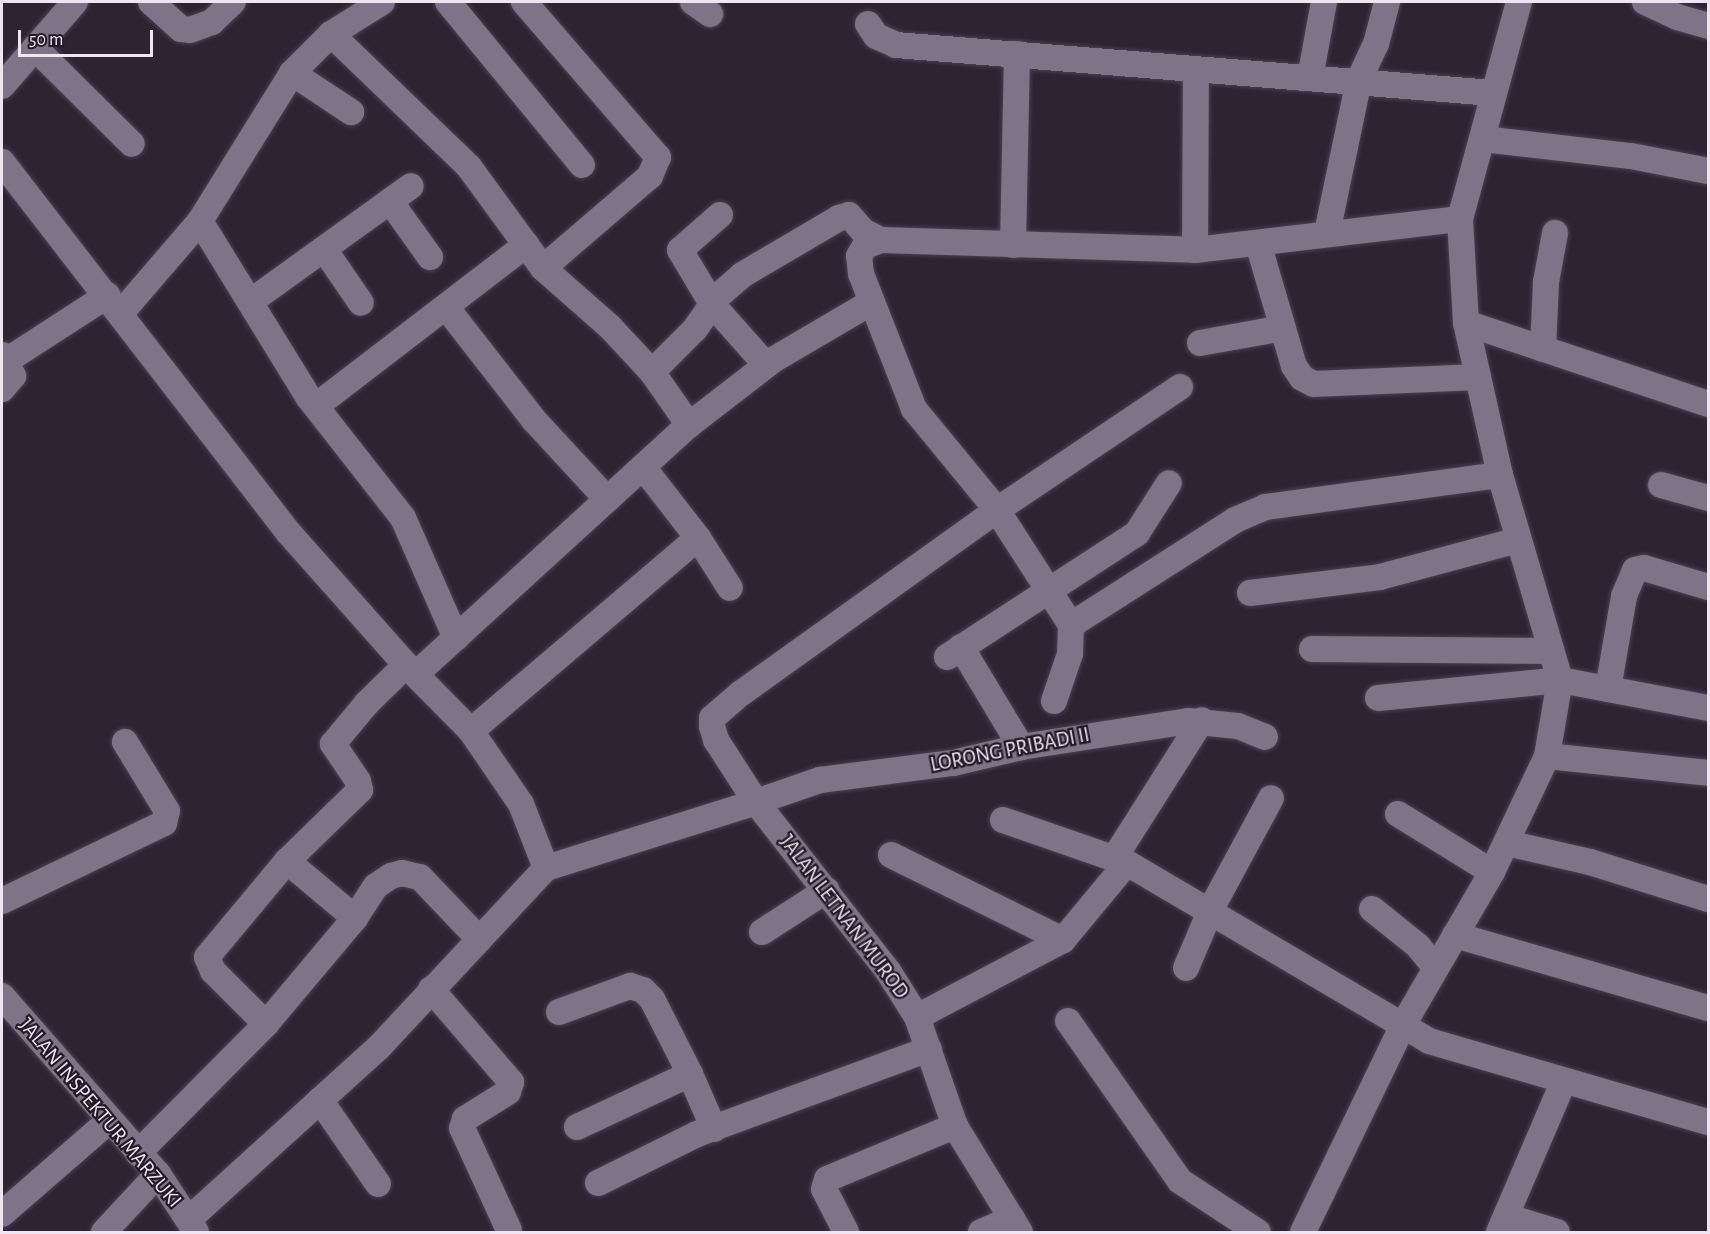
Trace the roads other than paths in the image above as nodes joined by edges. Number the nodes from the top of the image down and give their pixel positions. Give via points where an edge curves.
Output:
1 (75, 2) edge
2 (151, 2) edge
3 (233, 2) edge
4 (381, 2) edge
5 (448, 2) edge
6 (524, 2) edge
7 (1324, 2) edge
8 (1387, 2) edge
9 (1519, 2) edge
10 (1645, 2) edge
11 (868, 24) dead end
12 (1708, 26) edge
13 (331, 34) junction
14 (35, 48) junction
15 (1017, 54) junction
16 (1196, 69) junction
17 (292, 73) junction
18 (1310, 78) junction
19 (1359, 80) junction
20 (2, 86) edge
21 (1492, 93) junction
22 (351, 112) dead end
23 (1483, 139) junction
24 (132, 144) dead end
25 (2, 162) edge
26 (582, 165) dead end
27 (1708, 171) edge
28 (720, 215) dead end
29 (1460, 219) junction
30 (201, 221) junction
31 (1327, 233) junction
32 (1555, 233) dead end
33 (881, 240) junction
34 (1258, 243) junction
35 (526, 245) junction
36 (1013, 245) junction
37 (324, 249) junction
38 (1195, 250) junction
39 (430, 257) dead end
40 (543, 268) junction
41 (250, 302) junction
42 (361, 303) dead end
43 (870, 303) junction
44 (114, 304) junction
45 (712, 304) junction
46 (446, 307) junction
47 (1466, 324) junction
48 (1283, 328) junction
49 (1200, 343) dead end
50 (1543, 349) junction
51 (4, 358) edge
52 (766, 365) junction
53 (652, 372) junction
54 (1478, 377) junction
55 (1180, 387) dead end
56 (2, 389) edge
57 (1708, 404) edge
58 (316, 406) junction
59 (689, 425) junction
60 (643, 467) junction
61 (1500, 475) junction
62 (1169, 483) dead end
63 (1661, 485) dead end
64 (1708, 498) edge
65 (607, 499) junction
66 (996, 510) junction
67 (698, 538) junction
68 (1518, 540) junction
69 (730, 588) dead end
70 (1708, 588) edge
71 (1050, 591) junction
72 (1250, 593) dead end
73 (1071, 625) junction
74 (456, 638) junction
75 (1312, 649) dead end
76 (1548, 651) junction
77 (411, 670) junction
78 (1560, 680) junction
79 (1608, 689) junction
80 (1378, 698) dead end
81 (1054, 701) dead end
82 (1708, 708) edge
83 (1202, 720) junction
84 (471, 731) junction
85 (1265, 737) dead end
86 (125, 742) dead end
87 (1021, 747) junction
88 (1547, 756) junction
89 (1708, 773) edge
90 (1271, 798) dead end
91 (756, 802) junction
92 (1398, 814) dead end
93 (1003, 820) dead end
94 (1507, 843) junction
95 (891, 855) dead end
96 (1121, 860) junction
97 (287, 861) junction
98 (546, 868) junction
99 (1492, 872) junction
100 (827, 890) junction
101 (1708, 899) edge
102 (2, 901) edge
103 (1210, 909) junction
104 (1371, 909) dead end
105 (355, 918) junction
106 (762, 932) dead end
107 (1455, 935) junction
108 (479, 939) junction
109 (1063, 940) junction
110 (1435, 967) junction
111 (1186, 968) dead end
112 (432, 989) junction
113 (2, 996) edge
114 (1708, 1008) edge
115 (559, 1012) dead end
116 (917, 1017) junction
117 (1068, 1021) dead end
118 (266, 1024) junction
119 (1403, 1025) junction
120 (929, 1049) junction
121 (690, 1074) junction
122 (1563, 1083) junction
123 (320, 1100) junction
124 (110, 1120) junction
125 (1708, 1122) edge
126 (956, 1126) junction
127 (577, 1127) dead end
128 (714, 1129) junction
129 (138, 1153) junction
130 (158, 1174) junction
131 (598, 1183) dead end
132 (378, 1184) dead end
133 (2, 1214) edge
134 (1503, 1225) edge
135 (192, 1226) edge
136 (1016, 1226) edge
137 (508, 1232) edge
138 (104, 1233) edge
139 (846, 1233) edge
140 (981, 1233) edge
141 (1258, 1233) edge
142 (1303, 1233) edge
143 (1557, 1233) edge

1 - 14 street
2 - 3 street via 181,29 190,30 212,22
4 - 13 street
5 - 26 street
6 - 40 street via 658,157 650,176
7 - 18 street
8 - 19 street via 1376,44
9 - 21 street
10 - 12 street
11 - 15 street via 876,36 896,45
13 - 17 street
13 - 35 street via 469,167
14 - 20 street
14 - 24 street
15 - 16 street
15 - 36 street
16 - 18 street
16 - 38 street
17 - 22 street
17 - 30 street
18 - 19 street
19 - 21 street
19 - 31 street
21 - 23 street
23 - 27 street via 1631,156
23 - 29 street
25 - 44 street
28 - 45 street via 681,250
29 - 31 street
29 - 47 street
30 - 41 street
30 - 44 street
31 - 34 street
32 - 50 street via 1546,282
33 - 36 street
33 - 43 street via 865,246 859,256
33 - 45 street via 863,231 849,215 839,218 742,275
34 - 38 street
34 - 48 street
35 - 40 street
35 - 46 street
36 - 38 street
37 - 39 street via 401,194
37 - 41 street
37 - 42 street
40 - 53 street via 610,327
41 - 58 street
43 - 52 street
43 - 66 street via 915,409
44 - 51 street
44 - 77 street via 288,532
45 - 52 street
45 - 53 street via 695,328
46 - 58 street
46 - 65 street via 534,420
47 - 50 street
47 - 54 street
48 - 49 street
48 - 54 street via 1294,366 1302,378 1314,384
50 - 57 street
51 - 56 street via 13,379
52 - 59 street
53 - 59 street
54 - 61 street
55 - 66 street
58 - 74 street via 403,518
59 - 60 street
60 - 65 street
60 - 67 street
61 - 68 street
61 - 73 street via 1265,507 1235,520
62 - 71 street via 1137,533
63 - 64 street
65 - 74 street
66 - 71 street
66 - 91 street, JALAN LETNAN MUROD via 741,693 712,718 716,740
67 - 69 street
67 - 84 street
68 - 72 street via 1380,577
68 - 76 street
70 - 79 street via 1644,568 1635,570 1623,596
71 - 73 street
71 - 87 street via 954,652
73 - 81 street via 1070,654
74 - 77 street
75 - 76 street
76 - 78 street
77 - 84 street
77 - 97 street via 366,703 333,744 361,788
78 - 79 street
78 - 80 street
78 - 88 street
79 - 82 street
83 - 85 street, LORONG PRIBADI II via 1238,726
83 - 87 street, LORONG PRIBADI II
83 - 96 street
84 - 98 street via 521,804
86 - 102 street via 167,812 164,823
87 - 91 street, LORONG PRIBADI II via 953,763 820,780
88 - 89 street
88 - 94 street
90 - 103 street
91 - 98 street
91 - 100 street, JALAN LETNAN MUROD
92 - 99 street
93 - 96 street
94 - 99 street
94 - 101 street via 1590,862
95 - 109 street
96 - 103 street
96 - 109 street
97 - 105 street
97 - 118 street via 207,957 213,971
98 - 108 street
99 - 107 street
100 - 106 street
100 - 116 street, JALAN LETNAN MUROD
103 - 111 street
103 - 119 street
104 - 110 street via 1418,946
105 - 108 street via 376,886 391,876 412,875 420,877
105 - 118 street
107 - 110 street
107 - 114 street
108 - 112 street
109 - 116 street
110 - 119 street
112 - 123 street via 379,1047
112 - 137 street via 511,1082 508,1092 465,1119 462,1128
113 - 124 street, JALAN INSPEKTUR MARZUKI
115 - 121 street via 637,987 652,999
116 - 120 street, JALAN LETNAN MUROD
117 - 141 street via 1180,1181
118 - 129 street
119 - 122 street via 1429,1041
119 - 142 street
120 - 126 street, JALAN LETNAN MUROD
120 - 128 street
121 - 127 street
121 - 128 street
122 - 125 street
122 - 134 street
123 - 132 street
123 - 135 street
124 - 129 street, JALAN INSPEKTUR MARZUKI
124 - 133 street
126 - 136 street, JALAN LETNAN MUROD
126 - 139 street via 828,1179 824,1189
128 - 131 street
129 - 130 street, JALAN INSPEKTUR MARZUKI
130 - 135 street, JALAN INSPEKTUR MARZUKI
130 - 138 street
134 - 143 street
136 - 140 street

